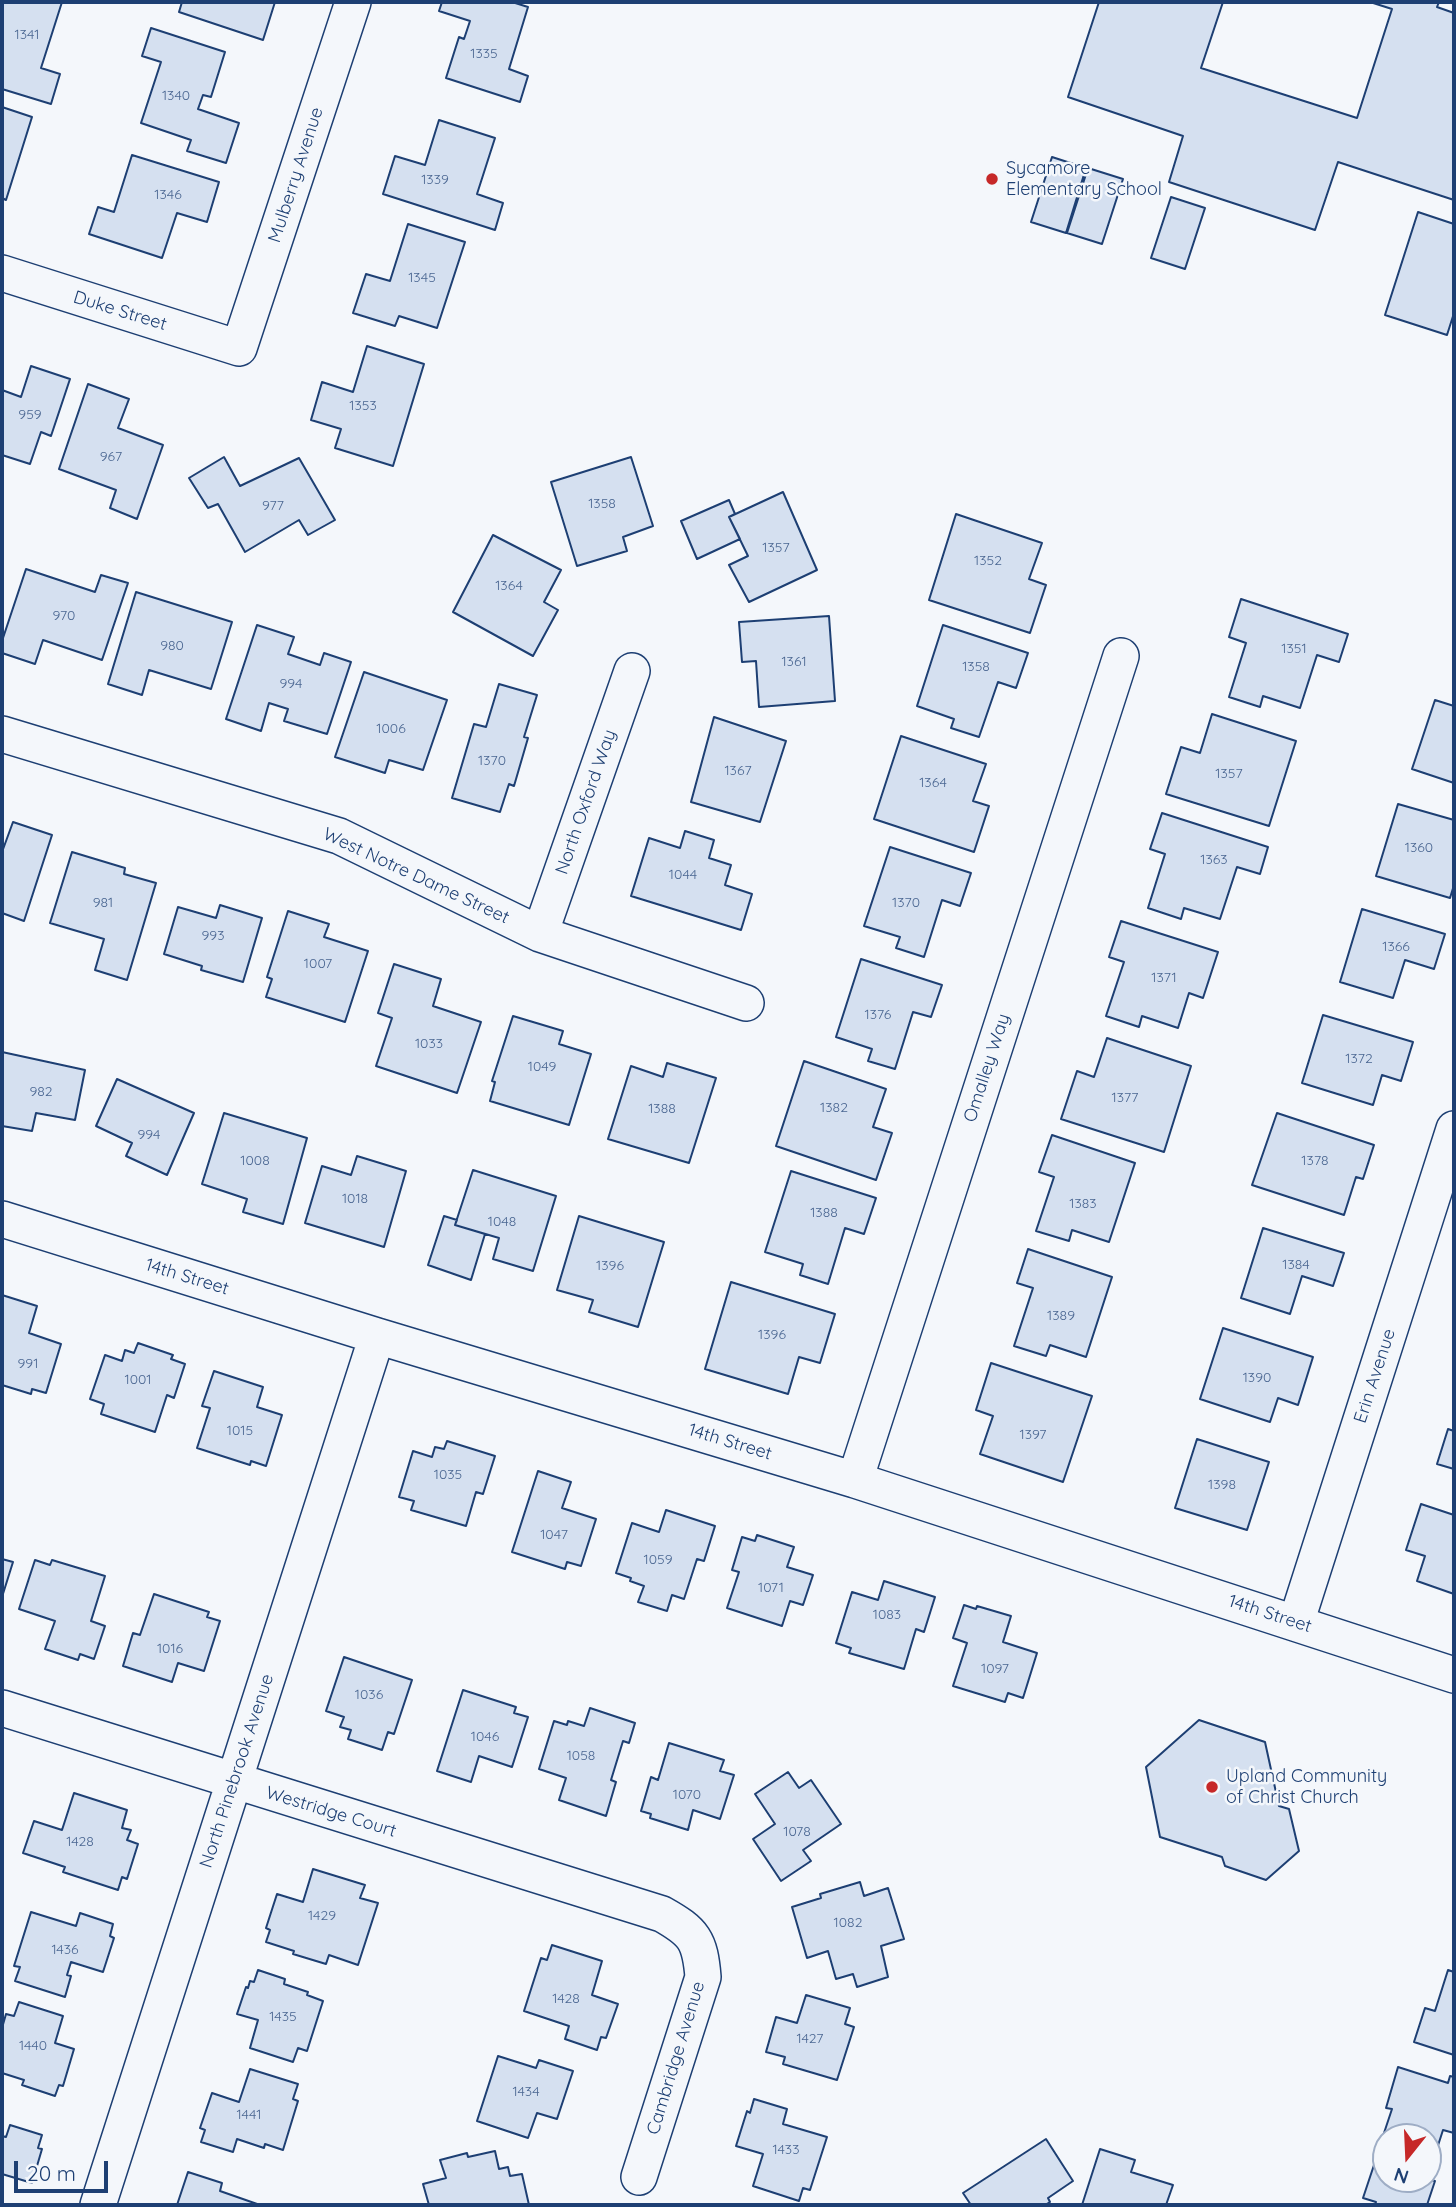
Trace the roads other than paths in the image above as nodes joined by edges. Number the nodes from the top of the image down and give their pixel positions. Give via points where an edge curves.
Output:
1 (353, 2) edge
2 (2, 273) edge
3 (239, 348) joint
4 (1121, 656) dead end
5 (632, 671) dead end
6 (2, 734) edge
7 (540, 934) junction
8 (746, 1003) dead end
9 (1454, 1129) edge
10 (1447, 1177) edge
11 (2, 1219) edge
12 (377, 1336) junction
13 (855, 1480) junction
14 (1296, 1623) junction
15 (1454, 1675) edge
16 (2, 1708) edge
17 (234, 1782) junction
18 (662, 1914) joint
19 (639, 2177) dead end
20 (98, 2205) edge

1 - 3 street, Mulberry Avenue
2 - 3 street, Duke Street
4 - 13 street, Omalley Way
5 - 7 street, North Oxford Way
6 - 7 street, West Notre Dame Street via 339,836
7 - 8 street, West Notre Dame Street
9 - 10 street, Erin Avenue
10 - 14 street, Erin Avenue
11 - 12 street, 14th Street
12 - 13 street, 14th Street
12 - 17 street, North Pinebrook Avenue
13 - 14 street, 14th Street
14 - 15 street, 14th Street
16 - 17 street, Westridge Court
17 - 18 street, Westridge Court
17 - 20 street, North Pinebrook Avenue
18 - 19 street, Cambridge Avenue via 694,1937 703,1977

